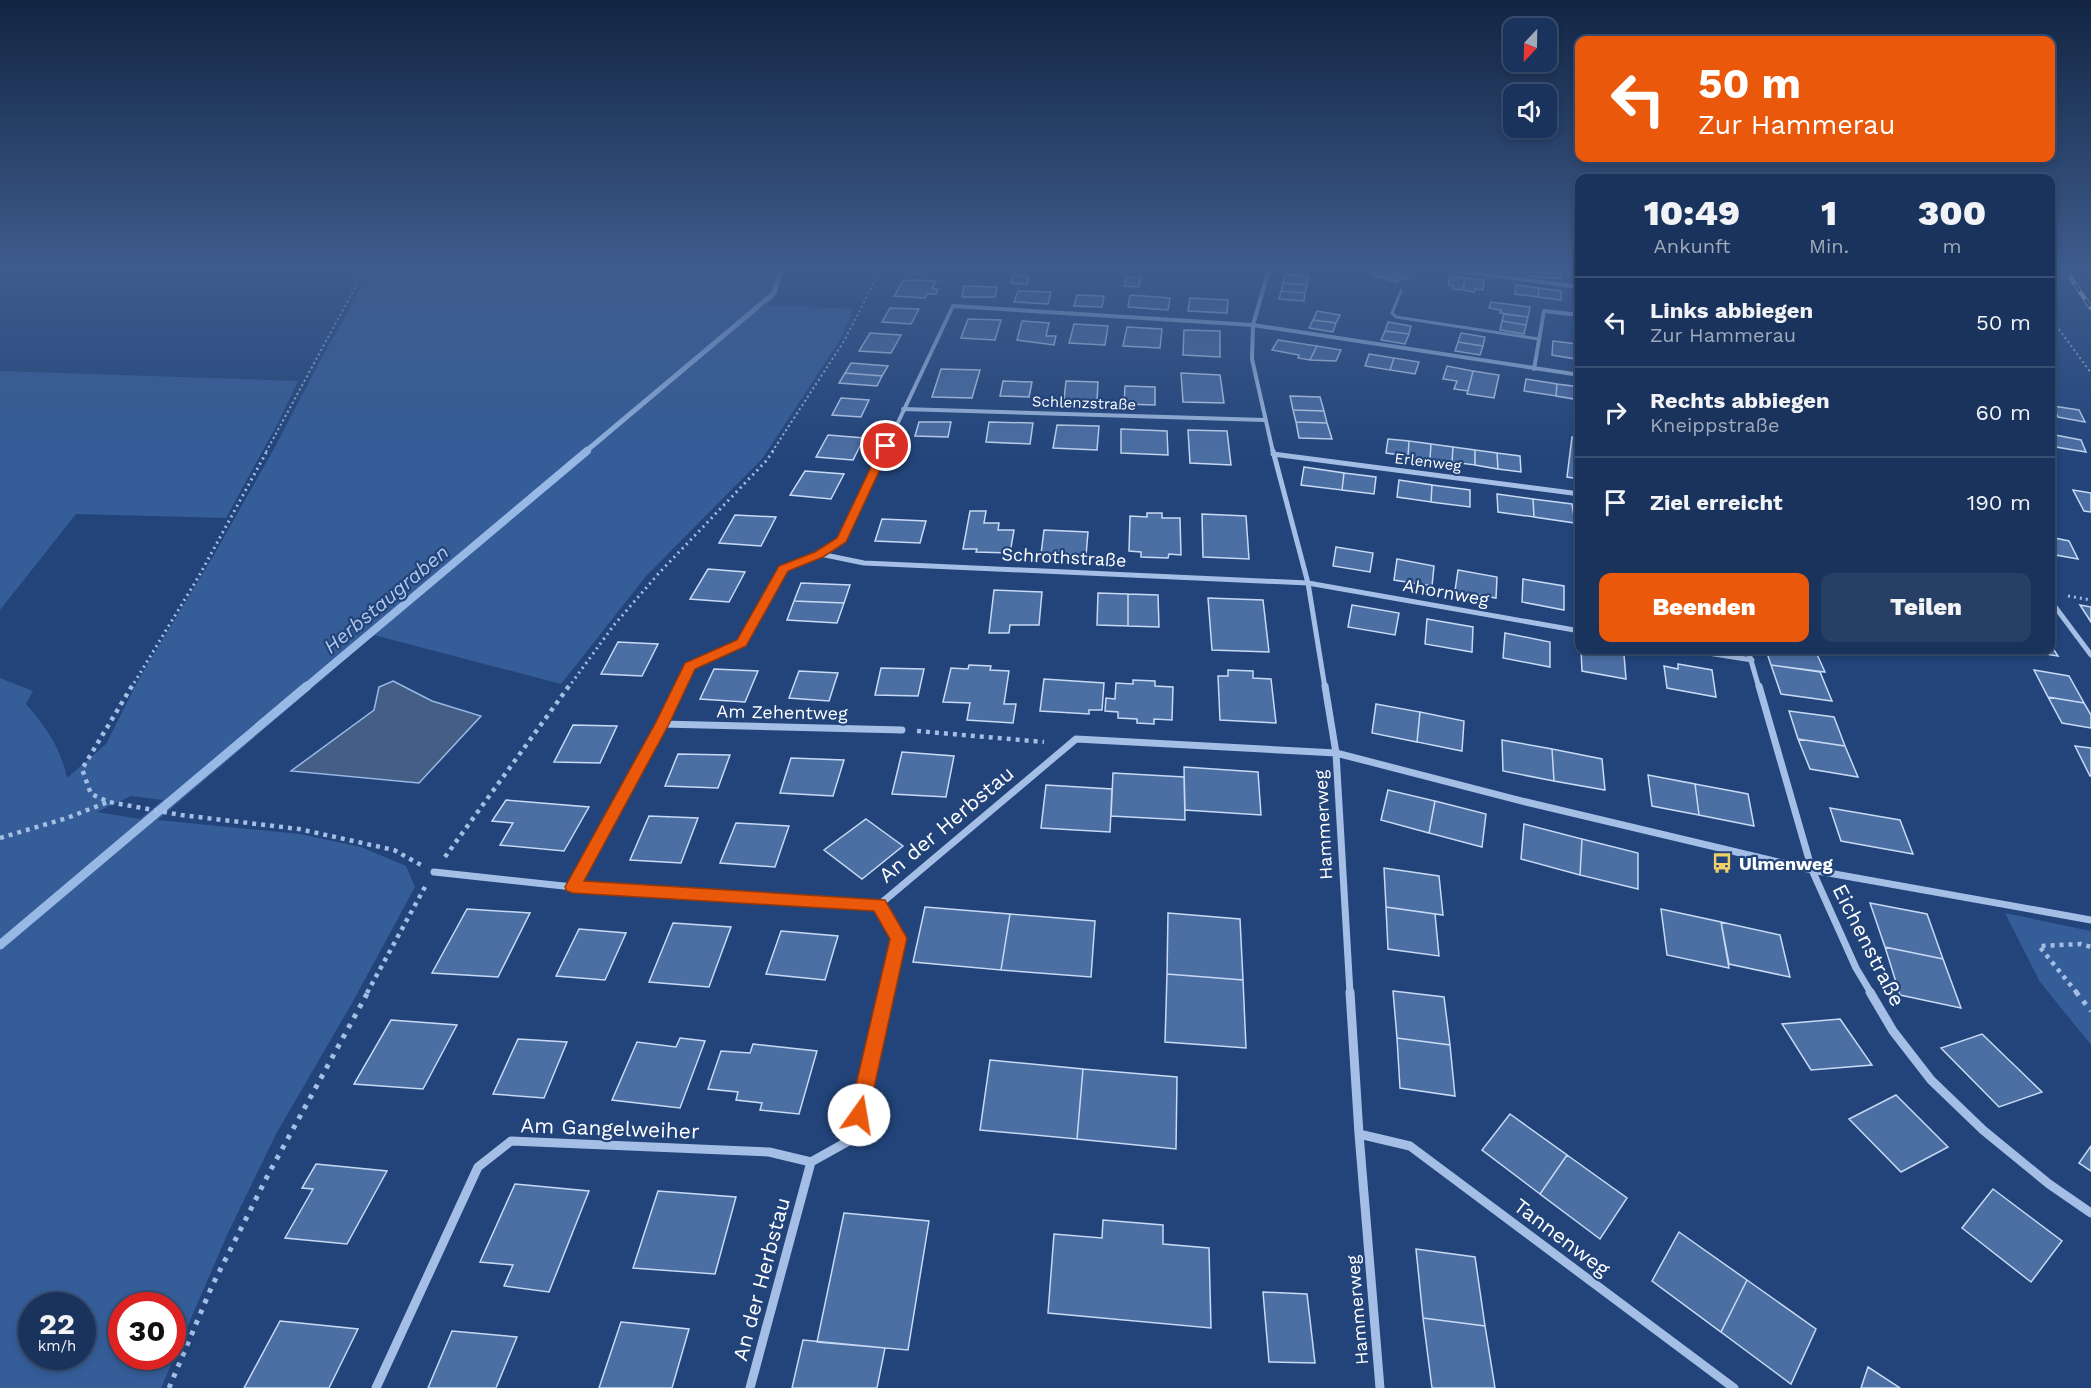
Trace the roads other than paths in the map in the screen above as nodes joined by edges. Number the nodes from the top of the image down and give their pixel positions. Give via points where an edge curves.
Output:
1 (940, 334) edge
2 (1253, 334) edge
3 (1309, 334) edge
4 (1507, 334) edge
5 (1540, 334) edge
6 (1539, 339) junction
7 (1534, 369) junction
8 (1575, 374) edge
9 (903, 409) junction
10 (1265, 420) junction
11 (1274, 454) junction
12 (1575, 493) edge
13 (819, 554) junction
14 (1308, 583) junction
15 (2055, 607) edge
16 (1575, 630) edge
17 (1714, 654) edge
18 (1750, 654) edge
19 (2091, 655) edge
20 (1752, 660) junction
21 (662, 724) junction
22 (902, 730) road end
23 (1336, 753) junction
24 (1812, 870) junction
25 (434, 872) road end
26 (573, 887) junction
27 (879, 905) junction
28 (2091, 920) edge
29 (1359, 1134) junction
30 (812, 1162) junction
31 (2091, 1213) edge
32 (376, 1388) edge
33 (750, 1388) edge
34 (1380, 1388) edge
35 (1734, 1388) edge

1 - 9 street
2 - 10 street, Hammerweg via 1252,358
3 - 7 street
4 - 6 lane
5 - 6 street
6 - 7 street
7 - 8 street
9 - 10 street, Schlenzstraße
9 - 13 street via 842,540
10 - 11 street, Hammerweg
11 - 12 street, Erlenweg
11 - 14 street, Hammerweg
13 - 14 street, Schrothstraße via 864,563
13 - 21 street via 783,568 741,643 690,666
14 - 16 street, Ahornweg
14 - 23 street, Hammerweg
15 - 19 street
17 - 20 street
18 - 20 street, Eichenstraße
20 - 24 street, Eichenstraße
21 - 22 street, Am Zehentweg
21 - 26 street
23 - 24 street
23 - 27 street, An der Herbstau via 1076,739
23 - 29 street, Hammerweg
24 - 28 street
24 - 31 street, Eichenstraße via 1856,968 1893,1031 1931,1080 1983,1130
25 - 26 street
26 - 27 street
27 - 30 street, An der Herbstau via 899,938 854,1138
29 - 34 street, Hammerweg
29 - 35 street, Tannenweg via 1410,1146
30 - 32 street, Am Gangelweiher via 769,1152 511,1141 478,1167
30 - 33 street, An der Herbstau

